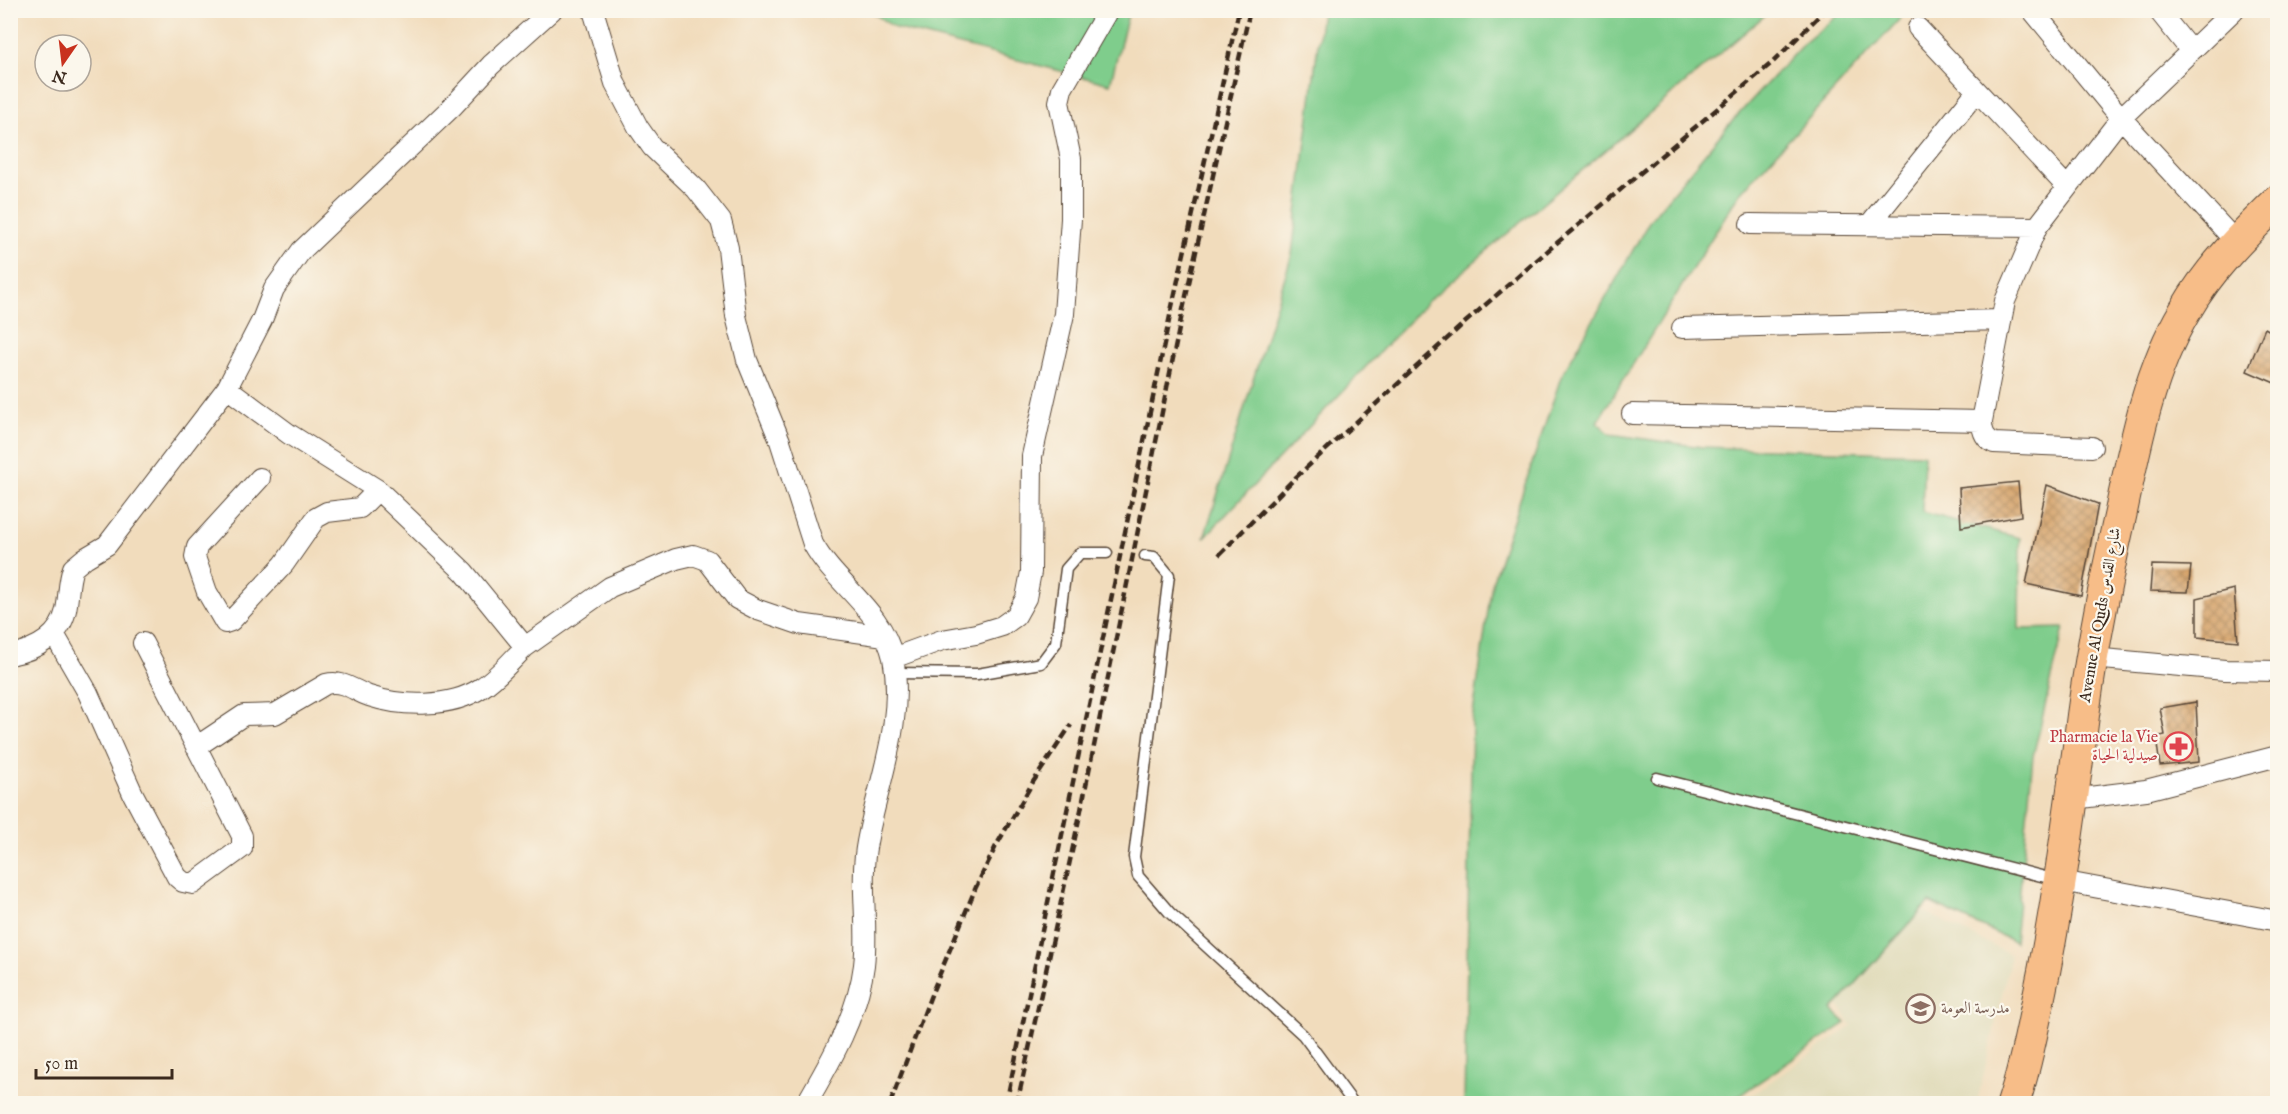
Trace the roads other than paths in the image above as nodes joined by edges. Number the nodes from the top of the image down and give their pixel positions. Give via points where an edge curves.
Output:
1 (552, 10) edge
2 (593, 10) edge
3 (1108, 10) edge
4 (2032, 10) edge
5 (2158, 10) edge
6 (2234, 10) edge
7 (1918, 28) dead end
8 (2190, 50) junction
9 (1977, 91) junction
10 (2121, 118) junction
11 (2067, 187) junction
12 (2277, 201) edge
13 (1750, 224) dead end
14 (1869, 225) junction
15 (2037, 227) junction
16 (2236, 242) junction
17 (2001, 320) junction
18 (1682, 328) dead end
19 (227, 388) junction
20 (1632, 414) dead end
21 (1982, 421) junction
22 (2092, 447) dead end
23 (260, 478) dead end
24 (378, 490) junction
25 (1107, 553) dead end
26 (1145, 556) dead end
27 (54, 634) junction
28 (885, 636) junction
29 (143, 643) dead end
30 (525, 647) junction
31 (10, 655) edge
32 (2092, 658) junction
33 (894, 666) junction
34 (2277, 671) edge
35 (196, 747) junction
36 (2277, 756) edge
37 (1657, 778) dead end
38 (2073, 799) junction
39 (2061, 881) junction
40 (2277, 921) edge
41 (806, 1104) edge
42 (1354, 1104) edge
43 (2013, 1104) edge

1 - 19 street via 301,251 274,289
2 - 28 street via 615,83 638,127 722,221 736,316 747,360 780,441 813,544
3 - 33 street via 1062,88 1059,102 1071,159 1071,219 1064,314 1032,456 1032,572 1026,598 1016,616 1002,626 942,640
4 - 10 street
5 - 8 street
6 - 8 street
7 - 9 street
8 - 10 street
9 - 11 street
9 - 14 street
10 - 11 street
10 - 16 street
11 - 15 street
12 - 16 main road, Avenue Al Quds شارع القدس
13 - 14 street
14 - 15 street
15 - 17 street via 2005,301
16 - 32 main road, Avenue Al Quds شارع القدس via 2184,312 2152,387 2128,479
17 - 18 street
17 - 21 street
19 - 24 street via 289,434
19 - 27 street via 107,545 73,568 67,608
20 - 21 street
21 - 22 street via 1983,432 1994,443
23 - 24 street via 195,552 207,592 225,623 284,564 316,518 327,512 360,508
24 - 30 street via 464,572
25 - 33 lane via 1080,553 1066,569 1056,643 1041,663 977,674
26 - 42 lane via 1154,557 1169,575 1134,858 1138,876 1170,913 1303,1035
27 - 31 street via 26,652
27 - 35 street via 88,693 133,794 177,877 193,884 243,848 244,843
28 - 30 street via 799,624 758,610 737,599 707,560 693,555 610,587
28 - 33 street
29 - 35 street
30 - 35 street via 494,679 459,699 391,702 333,682 275,714 244,715
32 - 34 street
32 - 38 main road, Avenue Al Quds شارع القدس
33 - 41 street via 891,741 863,867 864,946 860,984 840,1041
36 - 38 street via 2146,790
37 - 39 lane
38 - 39 main road, Avenue Al Quds شارع القدس
39 - 40 street
39 - 43 main road, Avenue Al Quds شارع القدس via 2030,1046

